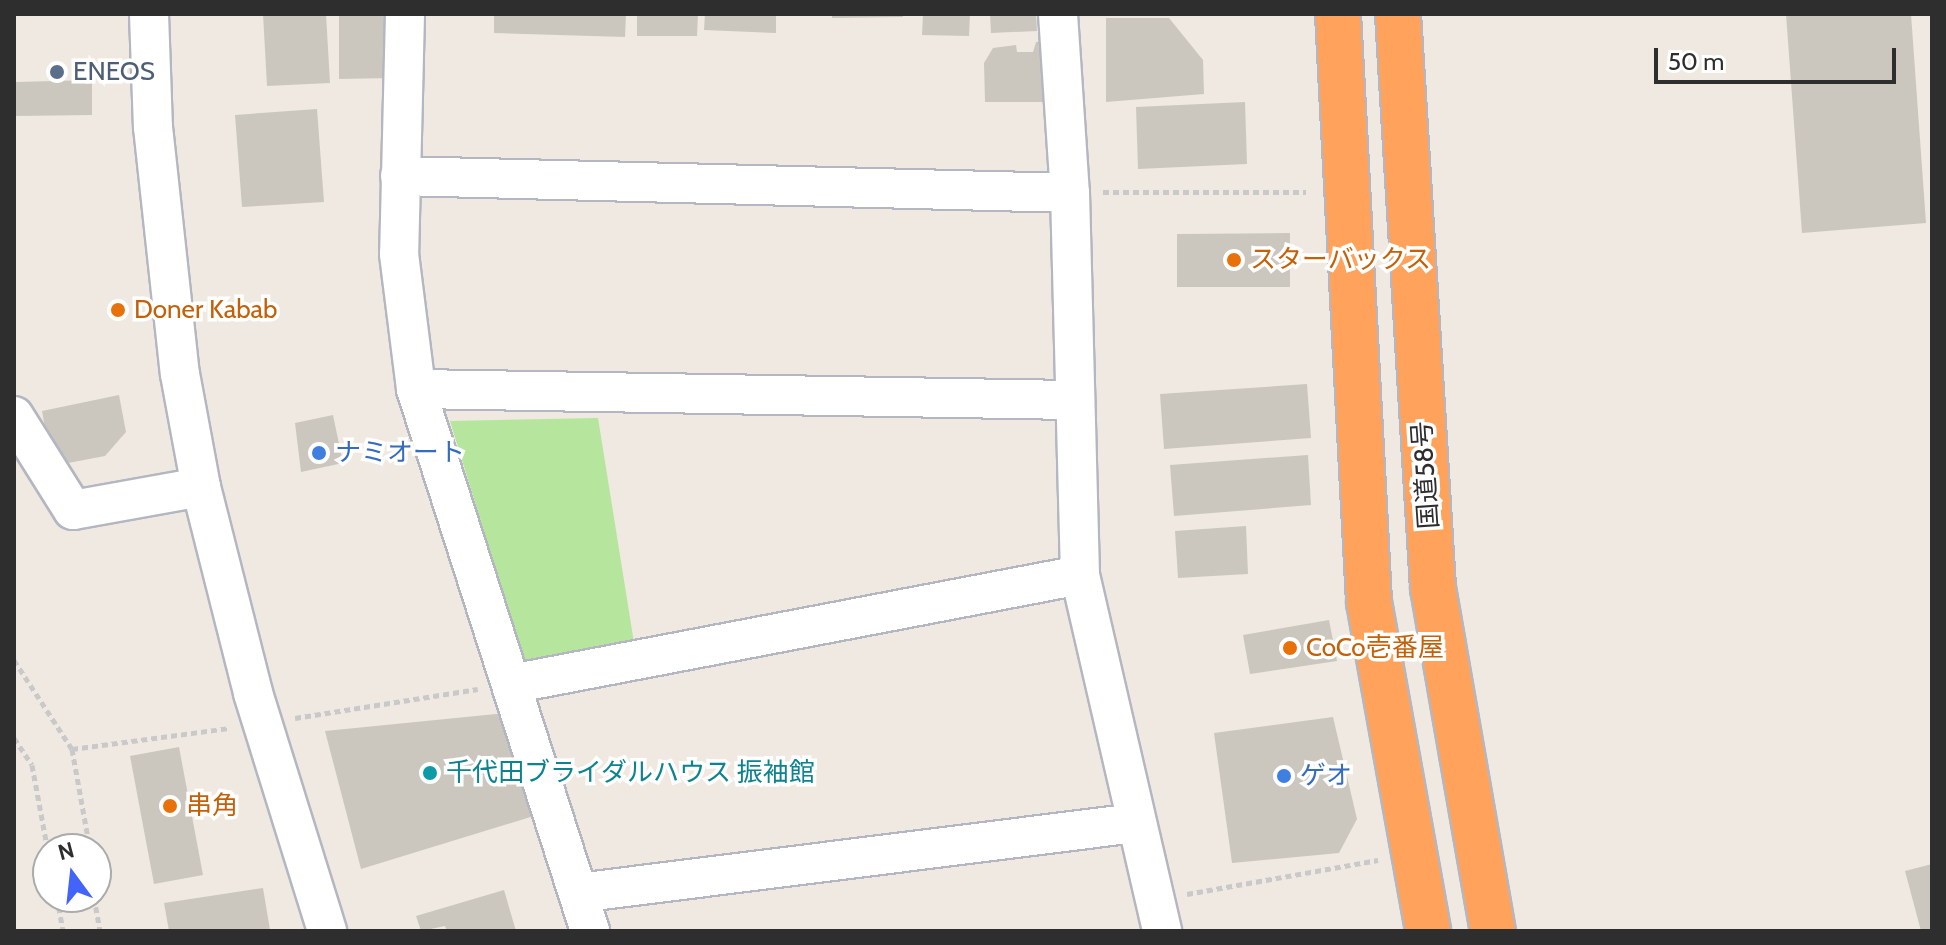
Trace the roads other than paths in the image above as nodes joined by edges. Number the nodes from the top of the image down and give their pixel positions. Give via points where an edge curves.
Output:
1 (149, 14) edge
2 (405, 14) edge
3 (1058, 14) edge
4 (1338, 14) edge
5 (1398, 14) edge
6 (400, 176) junction
7 (1070, 193) junction
8 (416, 389) junction
9 (1074, 400) junction
10 (14, 416) edge
11 (201, 487) junction
12 (1080, 575) junction
13 (511, 684) junction
14 (1135, 823) junction
15 (578, 893) junction
16 (1158, 916) edge
17 (327, 931) edge
18 (590, 931) edge
19 (1428, 931) edge
20 (1493, 931) edge

1 - 11 street via 153,127 180,374
2 - 6 street
3 - 7 street
4 - 19 highway via 1369,602
5 - 20 highway, 国道58号 via 1433,588
6 - 7 street
6 - 8 street via 399,254
7 - 9 street
8 - 9 street
8 - 13 street
9 - 12 street
10 - 11 street via 73,510
11 - 17 street via 253,693
12 - 13 street
12 - 14 street
13 - 15 street
14 - 15 street
14 - 16 street
15 - 18 street

